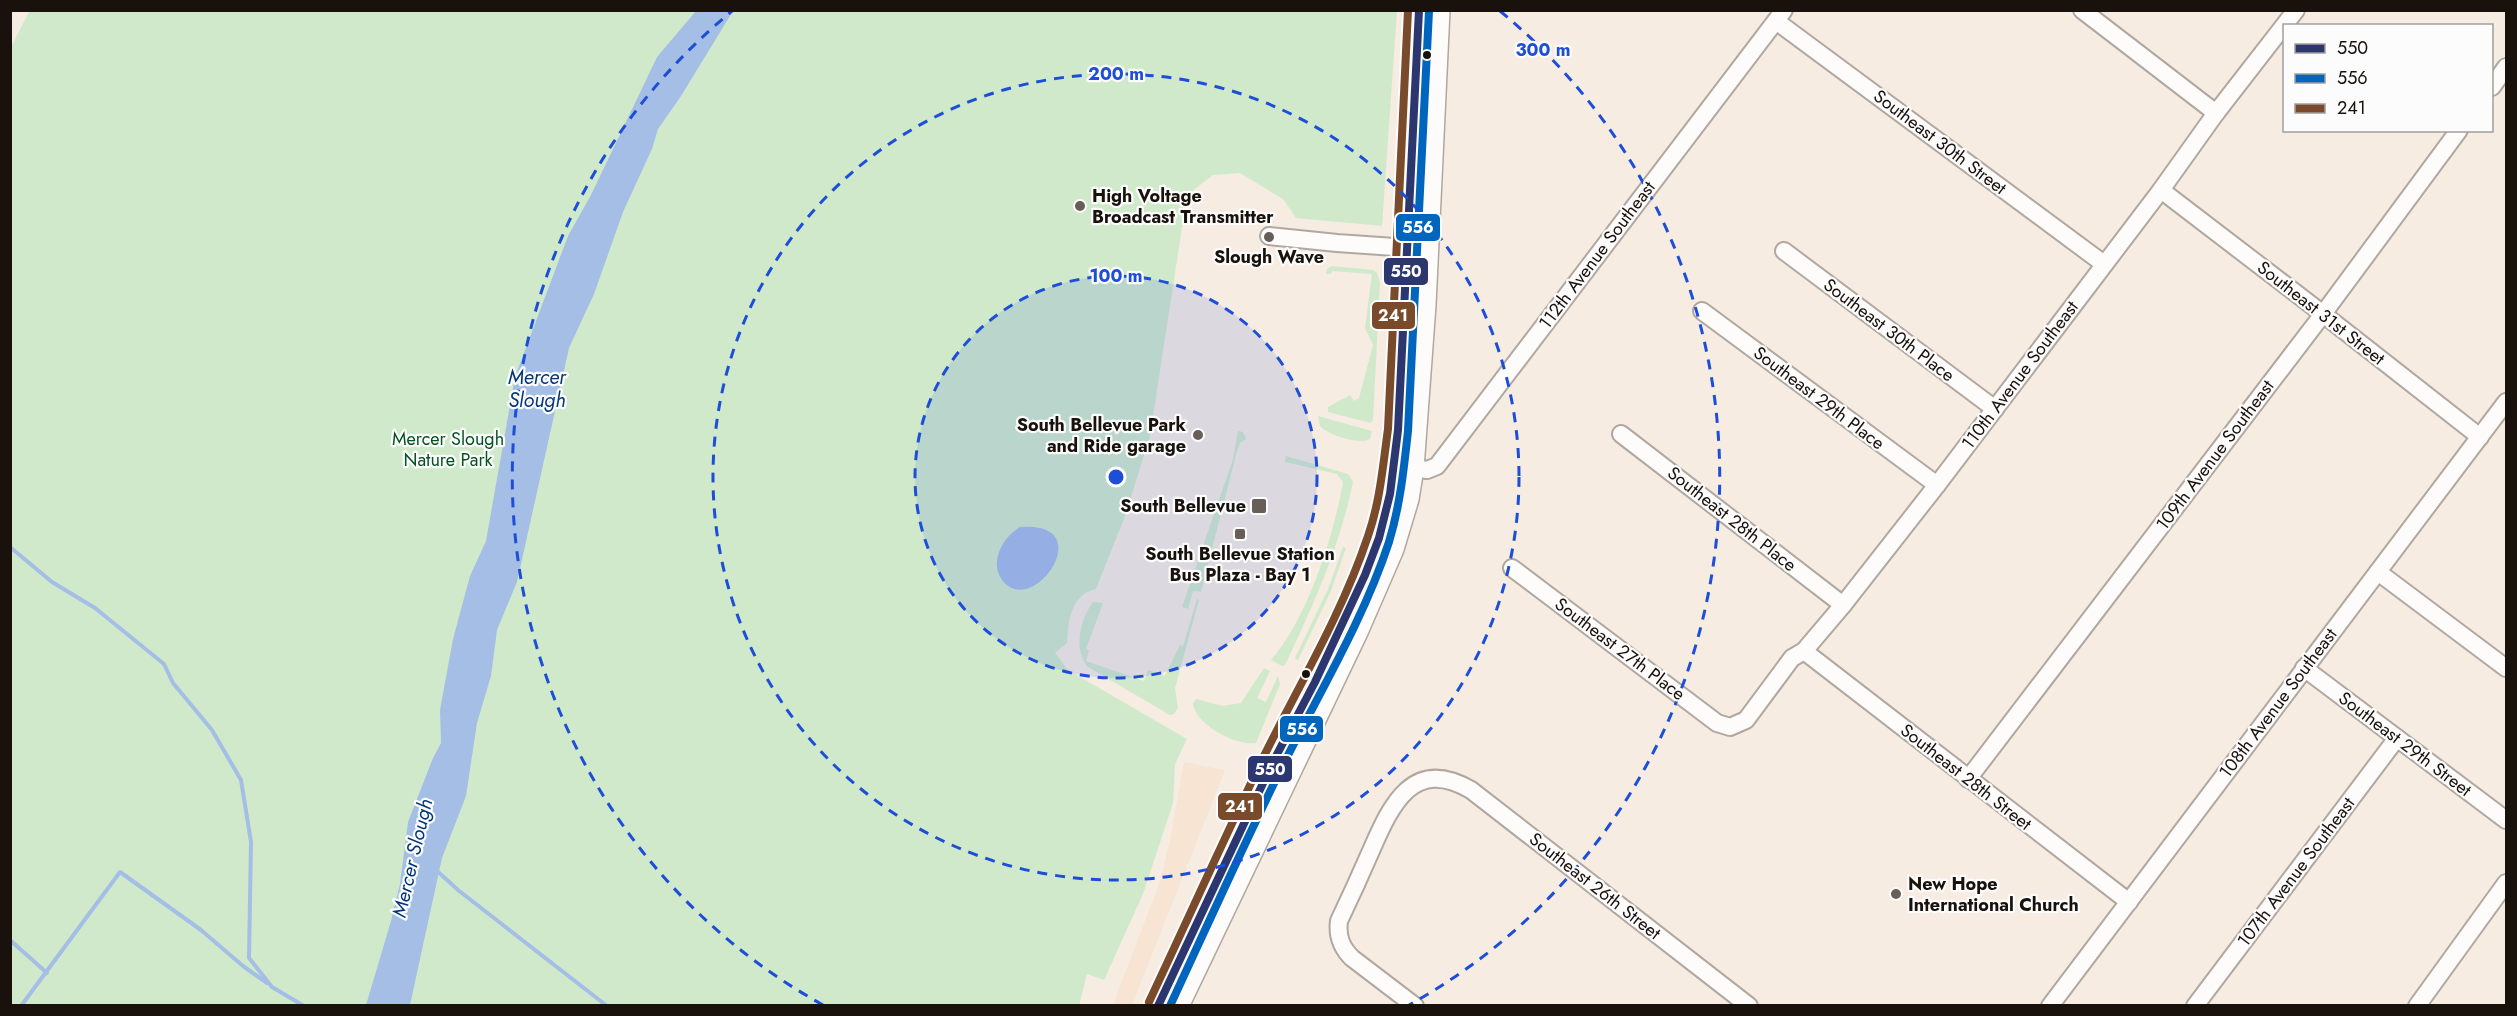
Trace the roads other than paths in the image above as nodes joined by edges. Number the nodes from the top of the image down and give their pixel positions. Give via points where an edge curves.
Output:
1 (1419, 10) edge
2 (1439, 10) edge
3 (2082, 10) edge
4 (2296, 10) edge
5 (1780, 16) edge
6 (2285, 24) edge
7 (2283, 27) edge
8 (2506, 67) edge
9 (2493, 86) edge
10 (2216, 113) junction
11 (2458, 132) edge
12 (2161, 190) junction
13 (1269, 236) dead end
14 (1418, 248) junction
15 (1784, 251) dead end
16 (2104, 264) junction
17 (1702, 311) dead end
18 (2323, 314) junction
19 (2506, 402) edge
20 (1995, 409) junction
21 (1621, 434) dead end
22 (2480, 437) junction
23 (1404, 466) junction
24 (1937, 485) junction
25 (1512, 568) dead end
26 (2378, 572) junction
27 (1843, 605) junction
28 (1804, 651) junction
29 (2304, 668) junction
30 (2506, 668) edge
31 (1730, 727) joint
32 (2397, 738) junction
33 (1269, 770) junction
34 (1968, 778) junction
35 (2506, 820) edge
36 (1264, 825) junction
37 (2506, 883) edge
38 (2129, 902) junction
39 (1158, 1005) edge
40 (1178, 1005) edge
41 (1414, 1005) edge
42 (1749, 1005) edge
43 (2050, 1005) edge
44 (2195, 1005) edge
45 (2417, 1005) edge

1 - 14 main road
2 - 14 main road
3 - 10 street
4 - 6 street, 110th Avenue Southeast
5 - 16 street, Southeast 30th Street
5 - 23 street, 112th Avenue Southeast via 1437,466 1427,470
7 - 10 street, 110th Avenue Southeast
8 - 9 street
10 - 12 street, 110th Avenue Southeast
11 - 18 street, 109th Avenue Southeast
12 - 16 street, 110th Avenue Southeast
12 - 18 street, Southeast 31st Street
13 - 14 street
14 - 23 main road
15 - 20 street, Southeast 30th Place
16 - 20 street, 110th Avenue Southeast
17 - 24 street, Southeast 29th Place
18 - 22 street, Southeast 31st Street
18 - 34 street, 109th Avenue Southeast
19 - 22 street, 108th Avenue Southeast
20 - 24 street, 110th Avenue Southeast
21 - 27 street, Southeast 28th Place
22 - 26 street, 108th Avenue Southeast
23 - 33 main road via 1390,494 1365,575
23 - 36 main road via 1403,517 1382,576
24 - 27 street, 110th Avenue Southeast
25 - 31 street, Southeast 27th Place via 1717,723
26 - 29 street, 108th Avenue Southeast
26 - 30 street
27 - 28 street, 110th Avenue Southeast
28 - 31 street, 110th Avenue Southeast via 1792,658 1746,720
28 - 34 street, Southeast 28th Street
29 - 32 street, Southeast 29th Street
29 - 38 street, 108th Avenue Southeast
32 - 35 street, Southeast 29th Street
32 - 44 street, 107th Avenue Southeast
33 - 36 main road
33 - 39 main road
34 - 38 street, Southeast 28th Street
36 - 40 main road
37 - 45 street
38 - 43 street, 108th Avenue Southeast
41 - 42 street, Southeast 26th Street via 1343,949 1338,930 1392,806 1409,789 1436,778 1448,778 1471,790

